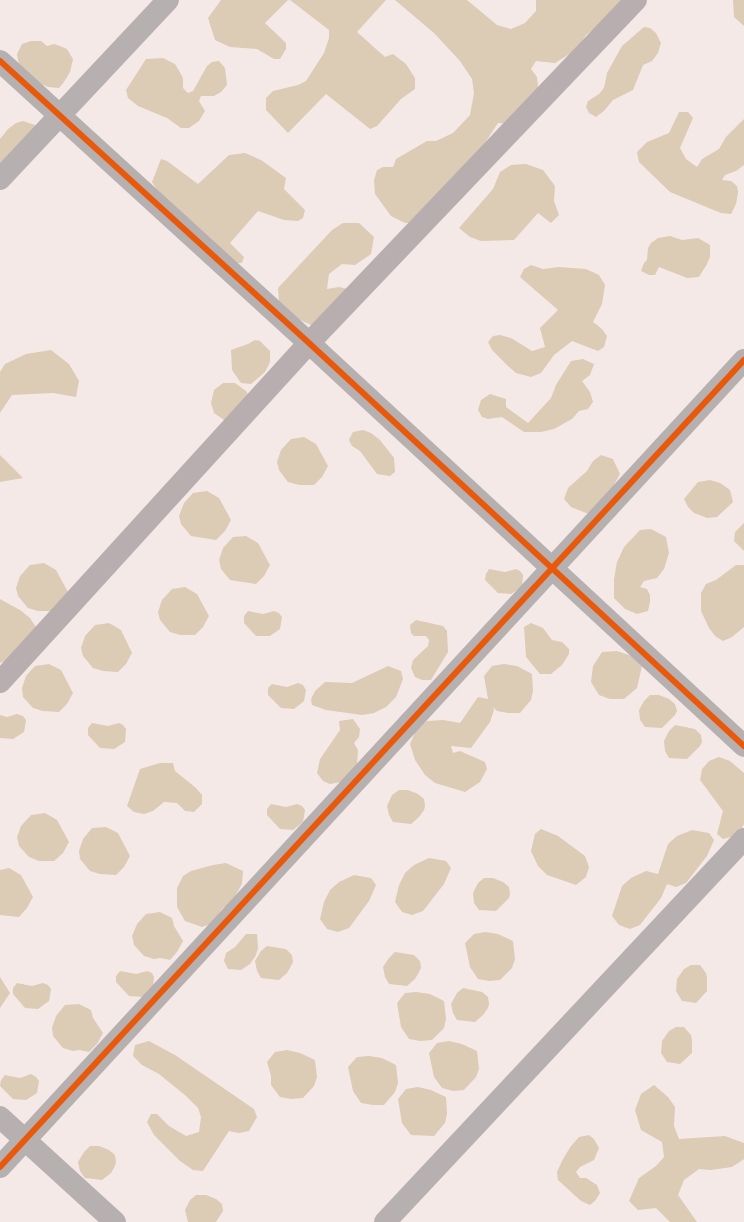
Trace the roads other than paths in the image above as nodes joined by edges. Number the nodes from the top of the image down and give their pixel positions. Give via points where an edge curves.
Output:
1 (168, 0) edge
2 (636, 0) edge
3 (0, 61) edge
4 (59, 114) junction
5 (0, 179) edge
6 (309, 343) junction
7 (744, 360) edge
8 (552, 569) junction
9 (0, 682) edge
10 (744, 746) edge
11 (744, 839) edge
12 (0, 1117) edge
13 (26, 1140) junction
14 (0, 1167) edge
15 (115, 1222) edge
16 (384, 1222) edge

1 - 4 street
2 - 6 street
3 - 4 street
4 - 5 street
4 - 6 street
6 - 8 street
6 - 9 street
7 - 8 street
8 - 10 street
8 - 13 street
11 - 16 street
12 - 13 street
13 - 14 street
13 - 15 street

